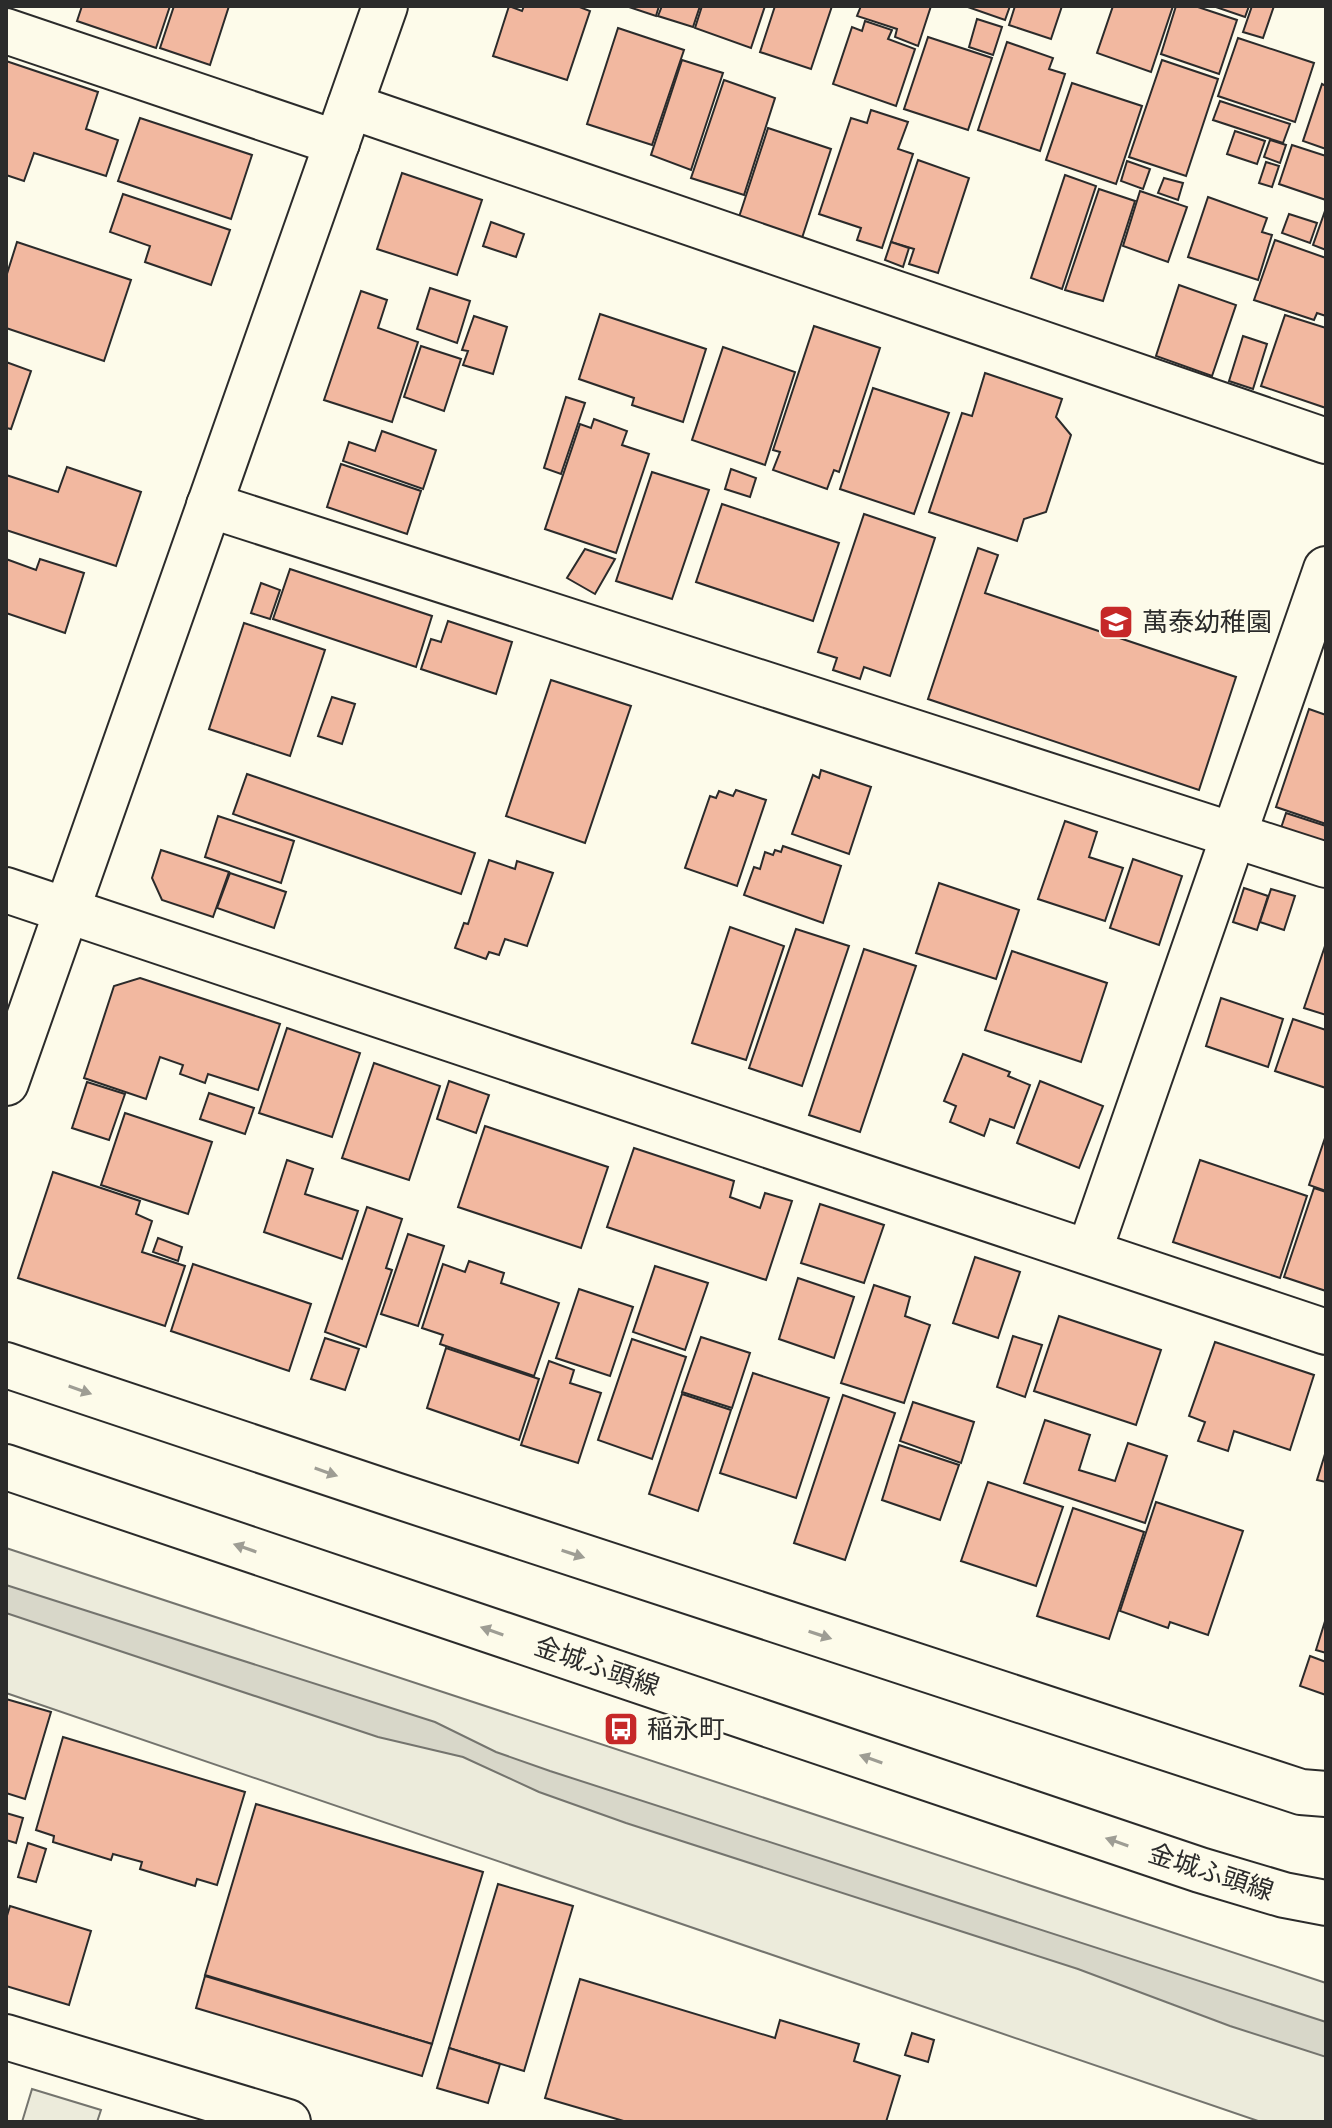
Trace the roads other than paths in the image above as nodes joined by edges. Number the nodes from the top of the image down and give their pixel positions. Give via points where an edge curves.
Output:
1 (385, 6) edge
2 (6, 31) edge
3 (344, 124) junction
4 (1326, 441) edge
5 (209, 505) junction
6 (1326, 569) edge
7 (1234, 835) junction
8 (1326, 865) edge
9 (6, 890) edge
10 (67, 910) junction
11 (6, 1083) edge
12 (1089, 1252) junction
13 (1326, 1332) edge
14 (6, 1365) edge
15 (6, 1467) edge
16 (1326, 1794) edge
17 (1326, 1903) edge
18 (6, 2037) edge
19 (288, 2122) edge

1 - 3 street
2 - 3 street
3 - 4 street
3 - 5 street
5 - 7 street
5 - 10 street
6 - 7 street
7 - 8 street
7 - 12 street
9 - 10 street
10 - 11 street
10 - 12 street
12 - 13 street
14 -> 16 street via 1301,1792
17 -> 15 street, 金城ふ頭線 via 1200,1870
18 - 19 street

